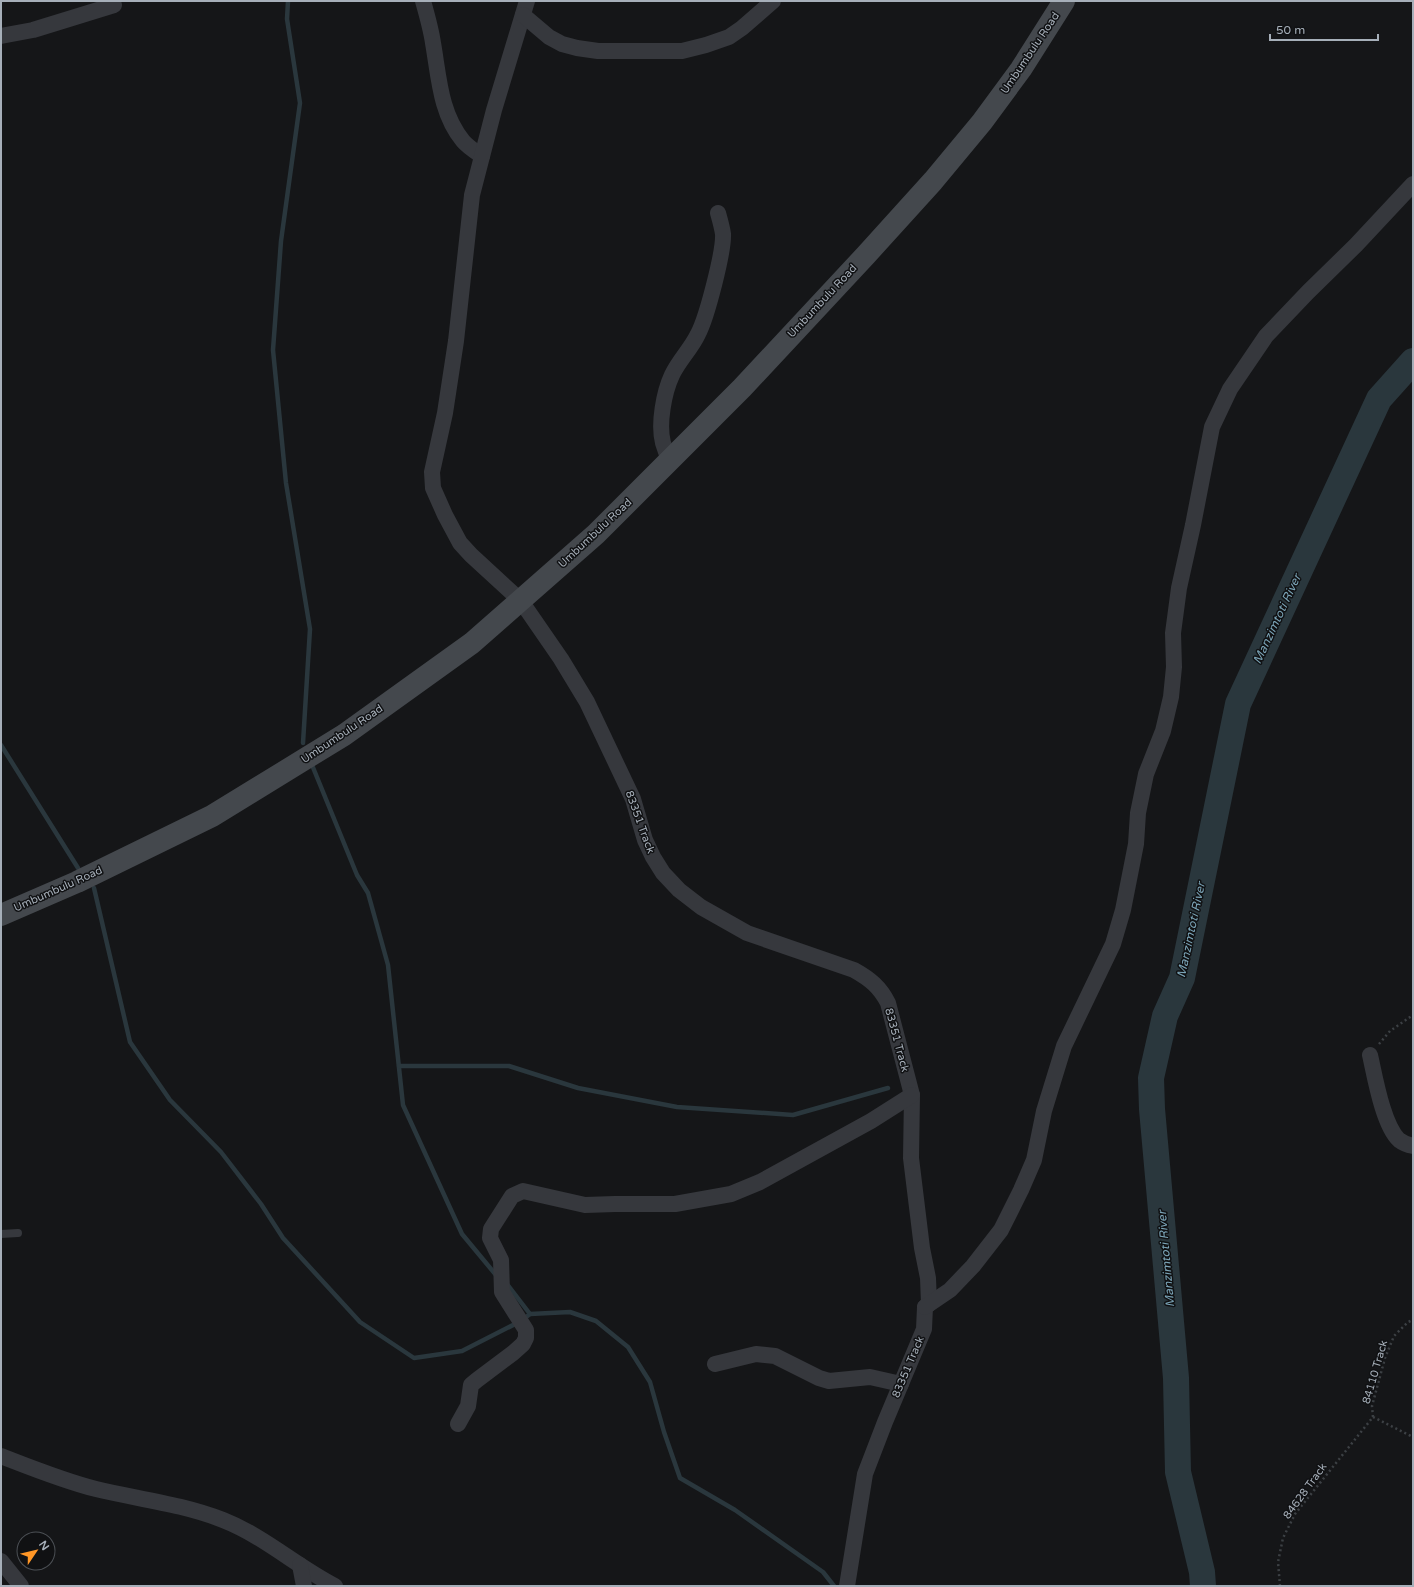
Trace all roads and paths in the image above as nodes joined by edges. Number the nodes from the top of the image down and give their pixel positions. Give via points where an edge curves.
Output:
1 (423, 1) edge
2 (773, 1) edge
3 (1064, 1) edge
4 (114, 5) dead end
5 (525, 8) edge
6 (1, 36) edge
7 (482, 156) junction
8 (1413, 184) edge
9 (718, 213) dead end
10 (669, 460) junction
11 (521, 601) junction
12 (1, 915) edge
13 (1413, 1015) edge
14 (1370, 1055) joint
15 (912, 1096) junction
16 (1413, 1146) edge
17 (18, 1233) dead end
18 (1, 1234) edge
19 (925, 1307) junction
20 (1413, 1320) edge
21 (716, 1364) dead end
22 (901, 1384) junction
23 (1373, 1417) junction
24 (458, 1424) dead end
25 (1413, 1438) edge
26 (1, 1456) edge
27 (1, 1561) edge
28 (300, 1565) junction
29 (22, 1586) edge
30 (304, 1586) edge
31 (335, 1586) edge
32 (847, 1586) edge
33 (1280, 1586) edge

1 - 7 street via 445,108 452,125 464,142
2 - 5 street via 729,37 682,51 598,51 562,44 550,37
3 - 10 main road, Umbumbulu Road via 1006,90 933,181 742,388
4 - 6 street via 33,30
5 - 7 street, 83351 Track
7 - 11 street, 83351 Track via 472,195 456,341 445,413 432,472 434,488 460,543
8 - 19 street via 1266,336 1230,389 1212,427 1179,588 1173,633 1174,667 1171,698 1163,730 1146,774 1138,813 1136,844 1123,910 1113,944 1064,1046 1044,1111 1034,1160 1001,1230 950,1290
9 - 10 street via 723,234 710,296 700,332 672,375 661,419 663,442
10 - 11 main road, Umbumbulu Road via 596,534
11 - 12 main road, Umbumbulu Road via 472,643 344,735 212,816 77,882
11 - 15 street, 83351 Track via 587,702 633,799 645,840 663,873 679,890 702,907 747,933 854,970 868,978 888,1003
13 - 14 path via 1390,1031
14 - 16 street via 1390,1126 1400,1140
15 - 19 street, 83351 Track via 912,1158 928,1278 929,1304
15 - 24 street via 760,1182 731,1194 675,1204 585,1205 523,1191 512,1196 491,1230 490,1238 501,1260 502,1292 526,1330 526,1338 513,1353 471,1386 468,1406
17 - 18 lane
19 - 22 street, 83351 Track via 924,1329
20 - 23 path, 84110 Track via 1394,1336 1372,1406
21 - 22 street via 756,1354 775,1356 828,1381 870,1378
22 - 32 street, 83351 Track via 865,1474
23 - 25 path, 84110 Track
23 - 33 path, 84628 Track via 1295,1514 1283,1538 1278,1562
26 - 28 street via 95,1489 190,1510 222,1520 255,1535
27 - 29 street
28 - 30 street
28 - 31 street

